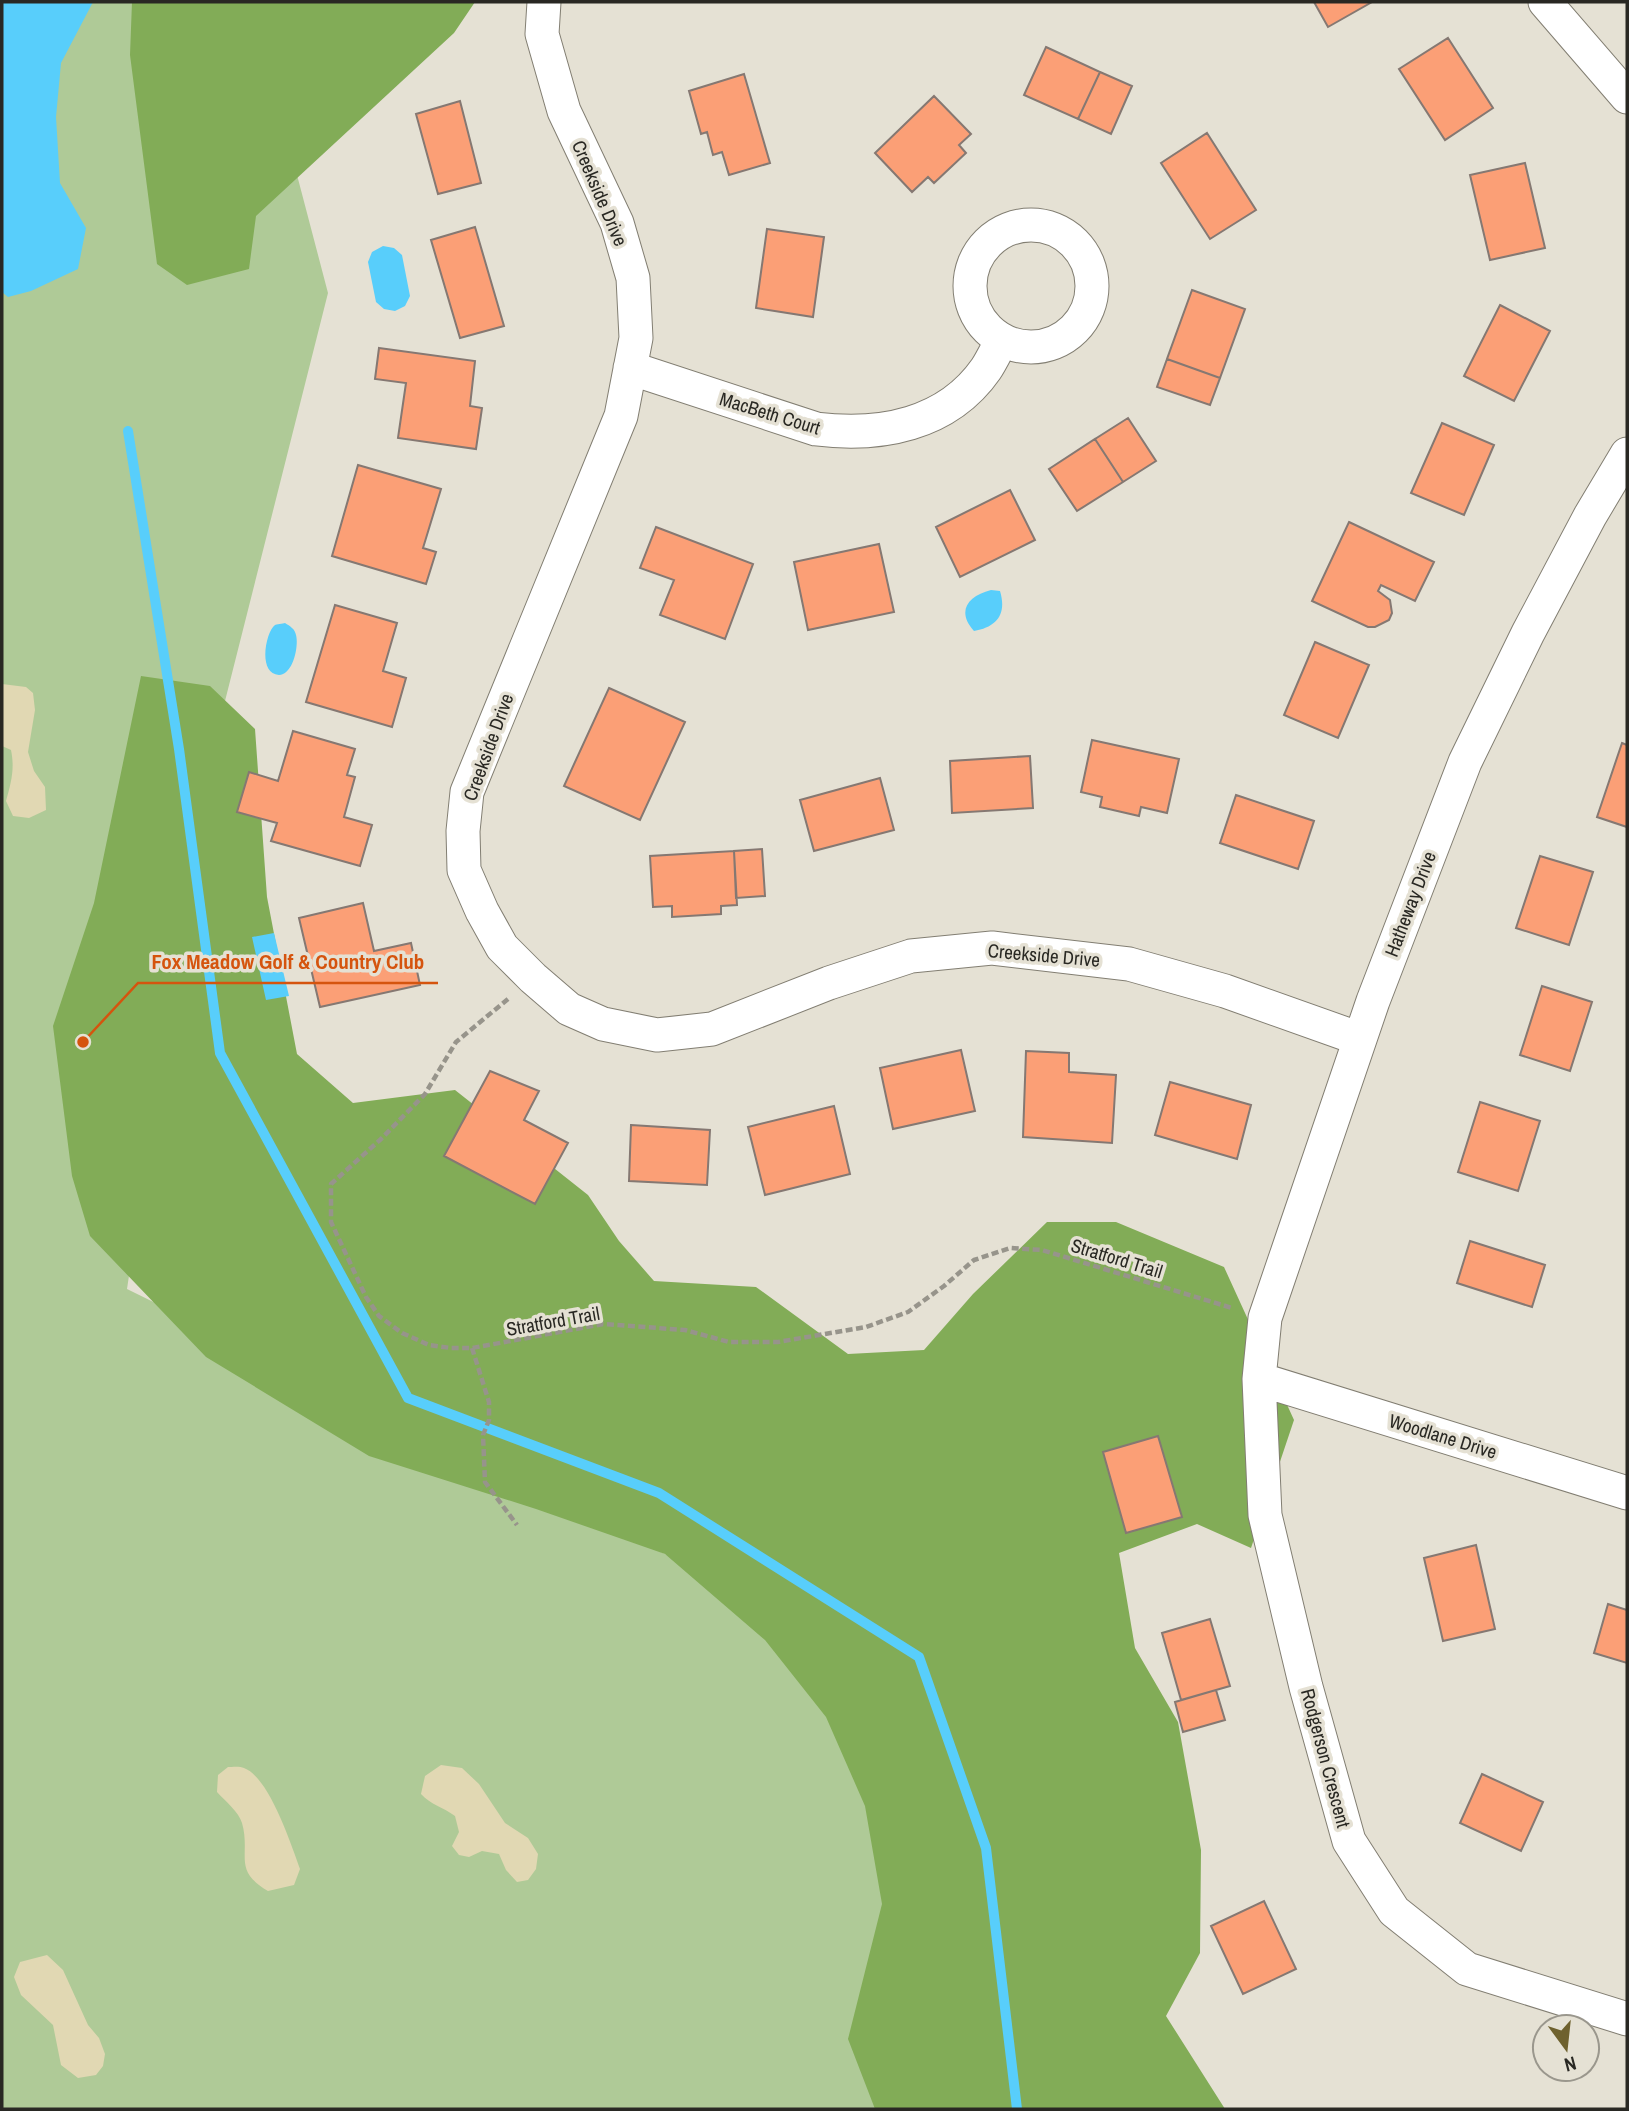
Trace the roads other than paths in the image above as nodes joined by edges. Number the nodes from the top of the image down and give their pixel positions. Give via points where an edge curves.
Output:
1 (544, 2) edge
2 (1545, 2) edge
3 (1627, 97) edge
4 (1002, 340) dead end
5 (630, 368) junction
6 (1627, 454) edge
7 (1360, 1039) junction
8 (1259, 1379) junction
9 (1627, 1493) edge
10 (1627, 2019) edge

1 - 5 street, Creekside Drive via 542,34 564,111 617,223 633,278 636,338
2 - 3 street
4 - 5 street, MacBeth Court via 965,394 931,416 892,428 848,433 816,429
5 - 7 street, Creekside Drive via 621,415 467,792 464,870 502,947 533,978 569,1009 603,1024 657,1035 712,1029 911,956 992,948 1129,964 1225,991
6 - 7 street, Hatheway Drive via 1528,633 1465,762
7 - 8 street, Hatheway Drive via 1265,1318
8 - 9 street, Woodlane Drive
8 - 10 street, Rodgerson Crescent via 1265,1515 1349,1841 1394,1910 1467,1969

